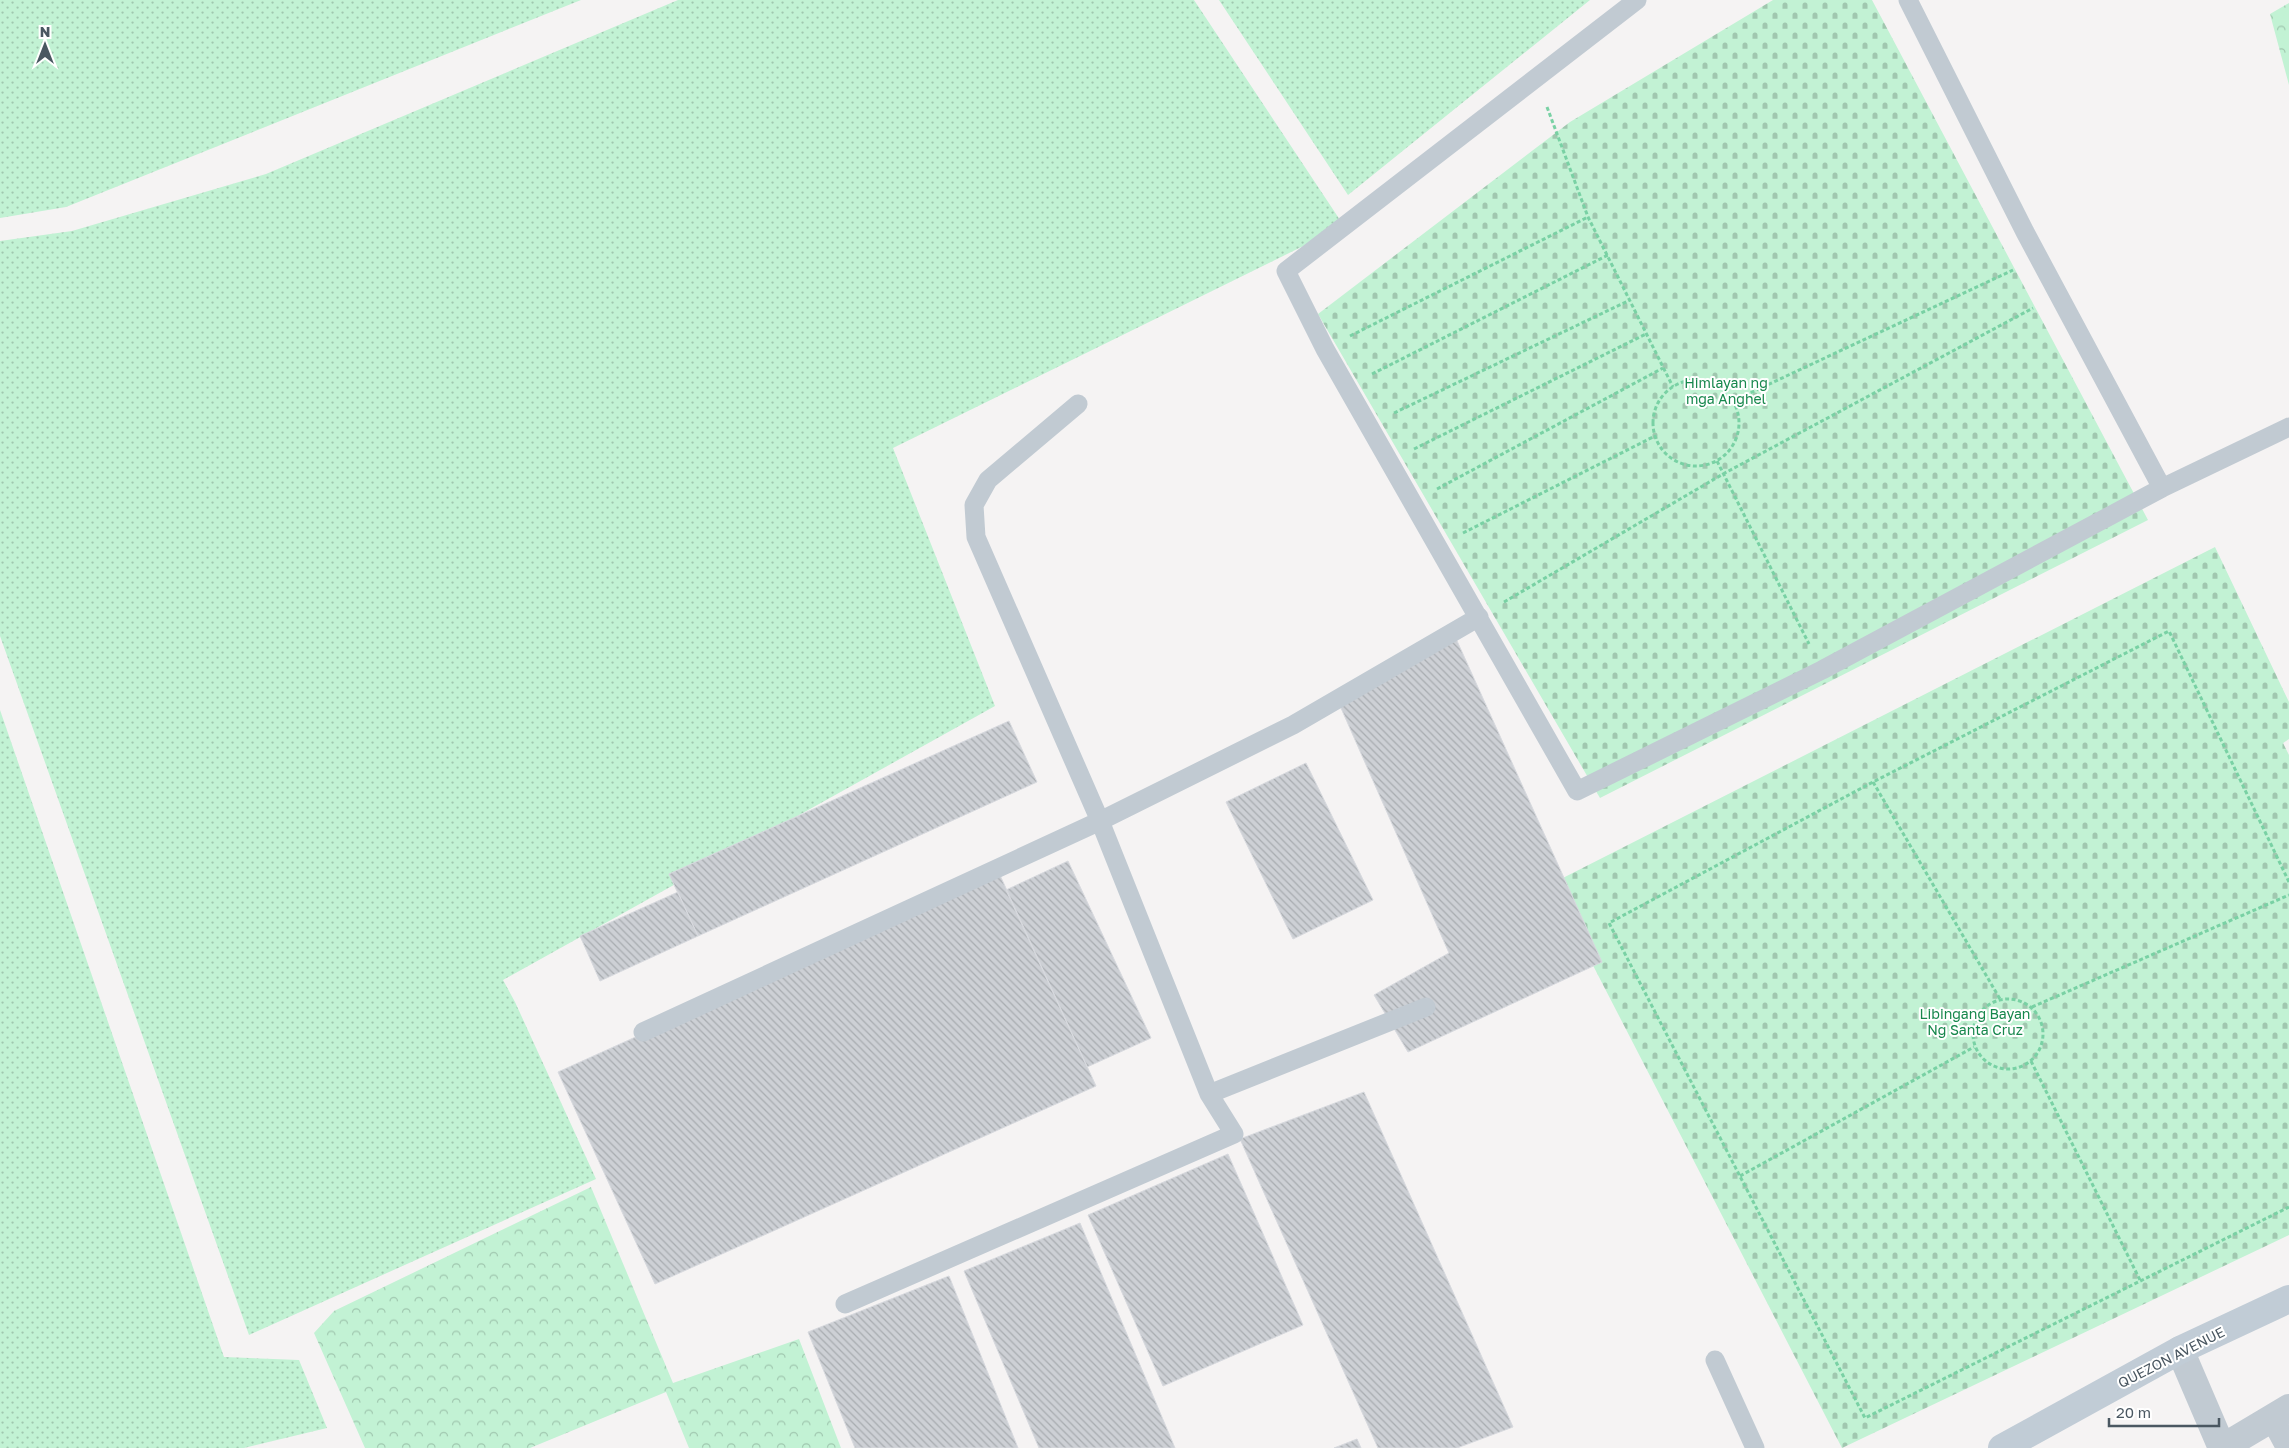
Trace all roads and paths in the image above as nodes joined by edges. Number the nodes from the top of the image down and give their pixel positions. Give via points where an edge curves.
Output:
1 (1637, 0) edge
2 (1908, 0) edge
3 (1535, 78) junction
4 (1588, 217) junction
5 (1608, 254) junction
6 (2038, 258) junction
7 (2058, 295) junction
8 (1630, 300) junction
9 (1646, 334) junction
10 (1325, 349) junction
11 (1663, 368) junction
12 (1347, 387) junction
13 (1673, 387) junction
14 (1733, 401) junction
15 (1078, 404) dead end
16 (1368, 425) junction
17 (2289, 427) edge
18 (1655, 436) junction
19 (1389, 461) junction
20 (1717, 461) junction
21 (1723, 474) junction
22 (2162, 488) junction
23 (1412, 502) junction
24 (1438, 546) junction
25 (1479, 617) junction
26 (1822, 670) junction
27 (1873, 782) junction
28 (1100, 822) junction
29 (2289, 882) edge
30 (2289, 895) edge
31 (2000, 999) junction
32 (1426, 1007) dead end
33 (2032, 1007) junction
34 (643, 1032) dead end
35 (1974, 1046) junction
36 (2031, 1061) junction
37 (1209, 1094) junction
38 (1740, 1176) junction
39 (2289, 1207) edge
40 (2140, 1280) junction
41 (2289, 1299) edge
42 (845, 1304) dead end
43 (2180, 1350) junction
44 (1715, 1360) dead end
45 (2282, 1412) edge
46 (2289, 1445) edge
47 (1755, 1448) edge
48 (2002, 1448) edge
49 (2222, 1448) edge

1 - 3 lane
2 - 6 lane
3 - 4 path
3 - 10 lane via 1286,271
4 - 5 path
4 - 10 path
5 - 8 path
5 - 12 path
6 - 7 lane
6 - 14 path
7 - 21 path
7 - 22 lane
8 - 9 path
8 - 16 path
9 - 11 path
9 - 19 path
10 - 12 lane
11 - 13 path
11 - 23 path
12 - 16 lane
13 - 14 path via 1685,381 1699,380 1724,391
13 - 18 path via 1662,396 1655,409 1652,423
14 - 20 path via 1739,414 1739,428 1728,453
15 - 28 lane via 988,480 974,505 976,537
16 - 19 lane
17 - 22 lane
18 - 20 path via 1668,457 1680,464 1705,466
18 - 24 path
19 - 23 lane
20 - 21 path
21 - 25 path
21 - 26 path
22 - 26 lane
23 - 24 lane
24 - 25 lane
25 - 26 lane via 1577,792
25 - 28 lane via 1293,725
27 - 29 path via 2169,631
27 - 31 path
27 - 38 path via 1609,923
28 - 34 lane
28 - 37 lane
30 - 33 path
31 - 33 path via 2011,998
31 - 35 path via 1979,1012 1972,1034
32 - 37 lane
33 - 36 path via 2043,1028 2043,1040
35 - 36 path via 1980,1056 1999,1068 2022,1067
35 - 38 path
36 - 40 path
37 - 42 lane via 1234,1134
38 - 40 path via 1865,1418
39 - 40 path
41 - 43 main road, QUEZON AVENUE
43 - 48 main road, QUEZON AVENUE
43 - 49 street
44 - 47 lane
45 - 46 street
45 - 49 street

